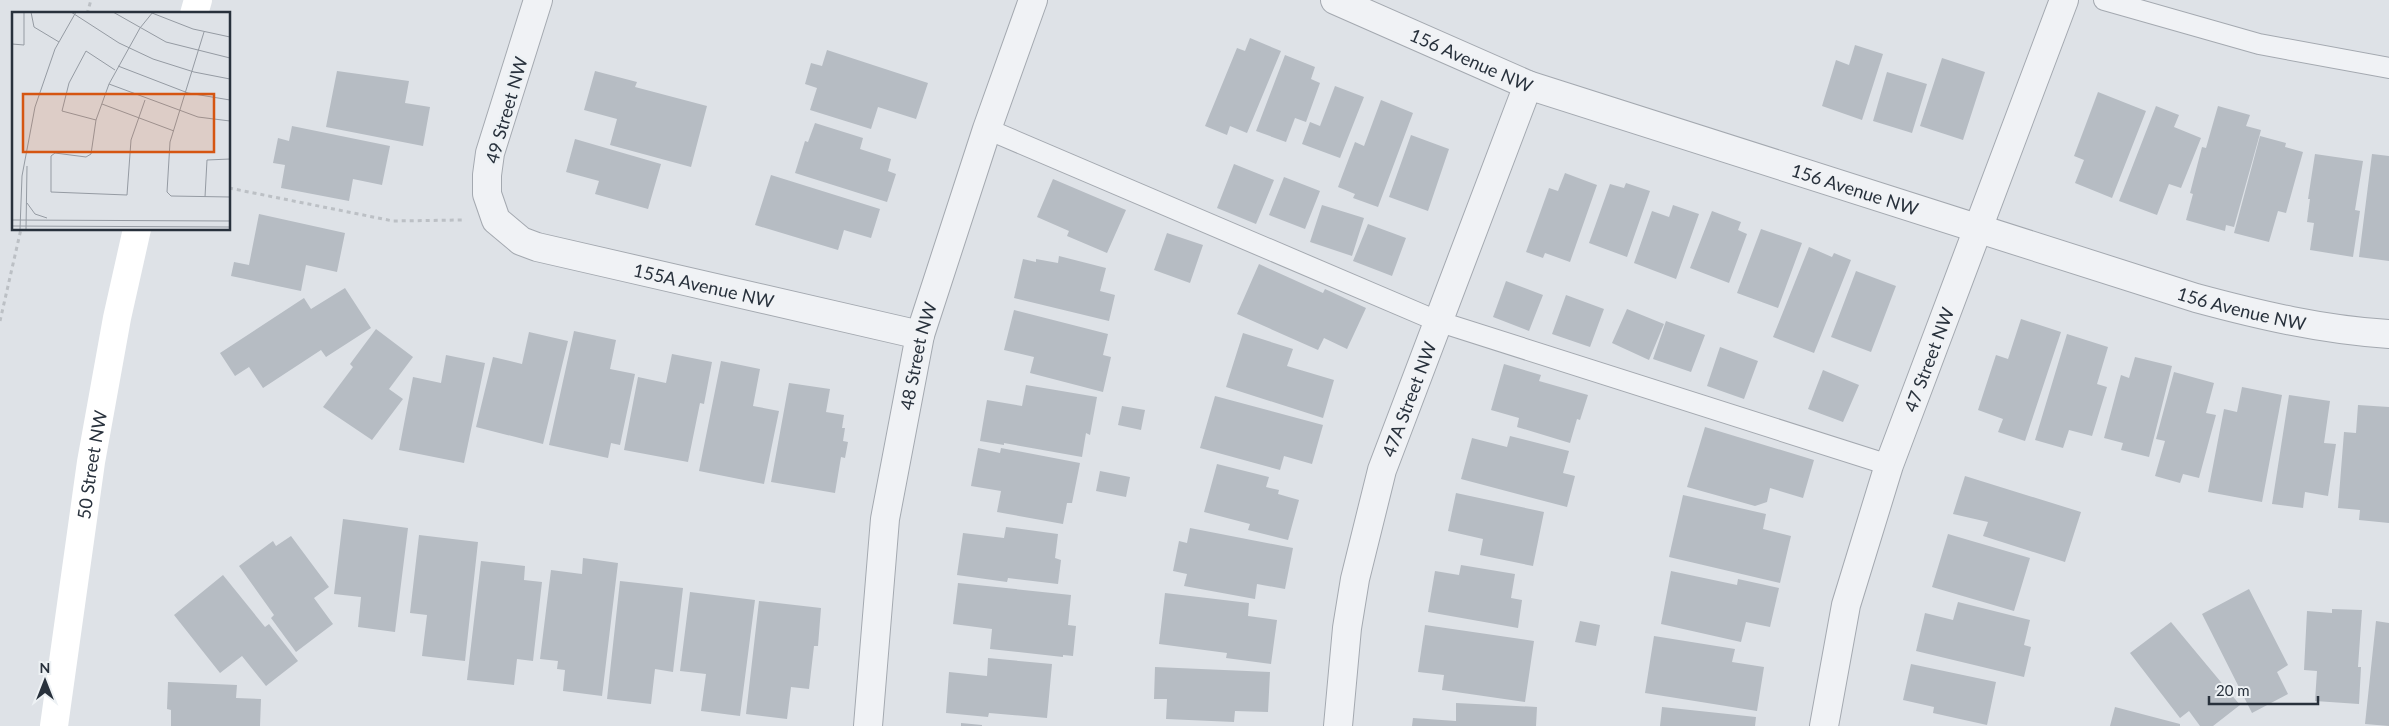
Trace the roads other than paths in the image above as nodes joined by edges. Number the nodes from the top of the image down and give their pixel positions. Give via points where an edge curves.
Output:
1 (538, 0) edge
2 (1033, 0) edge
3 (1335, 0) edge
4 (2064, 0) edge
5 (2104, 0) edge
6 (2389, 68) edge
7 (1528, 85) junction
8 (987, 129) junction
9 (496, 220) joint
10 (1980, 228) junction
11 (137, 230) edge
12 (1437, 322) junction
13 (2389, 334) edge
14 (920, 335) junction
15 (1889, 465) junction
16 (56, 719) edge
17 (868, 726) edge
18 (1338, 726) edge
19 (1824, 726) edge

1 - 9 street, 49 Street NW via 490,153 488,194
2 - 8 street, 48 Street NW
3 - 7 street, 156 Avenue NW
4 - 10 street, 47 Street NW
5 - 6 lane via 2259,44
7 - 10 street, 156 Avenue NW
7 - 12 street, 47A Street NW
8 - 12 lane
8 - 14 street, 48 Street NW
9 - 14 street, 155A Avenue NW via 520,241 537,247
10 - 13 street, 156 Avenue NW via 2196,298 2250,312 2313,325
10 - 15 street, 47 Street NW
11 - 16 main road, 50 Street NW via 91,462
12 - 15 lane
12 - 18 street, 47A Street NW via 1382,470 1368,523 1347,628
14 - 17 street, 48 Street NW via 885,519
15 - 19 street, 47 Street NW via 1846,605

